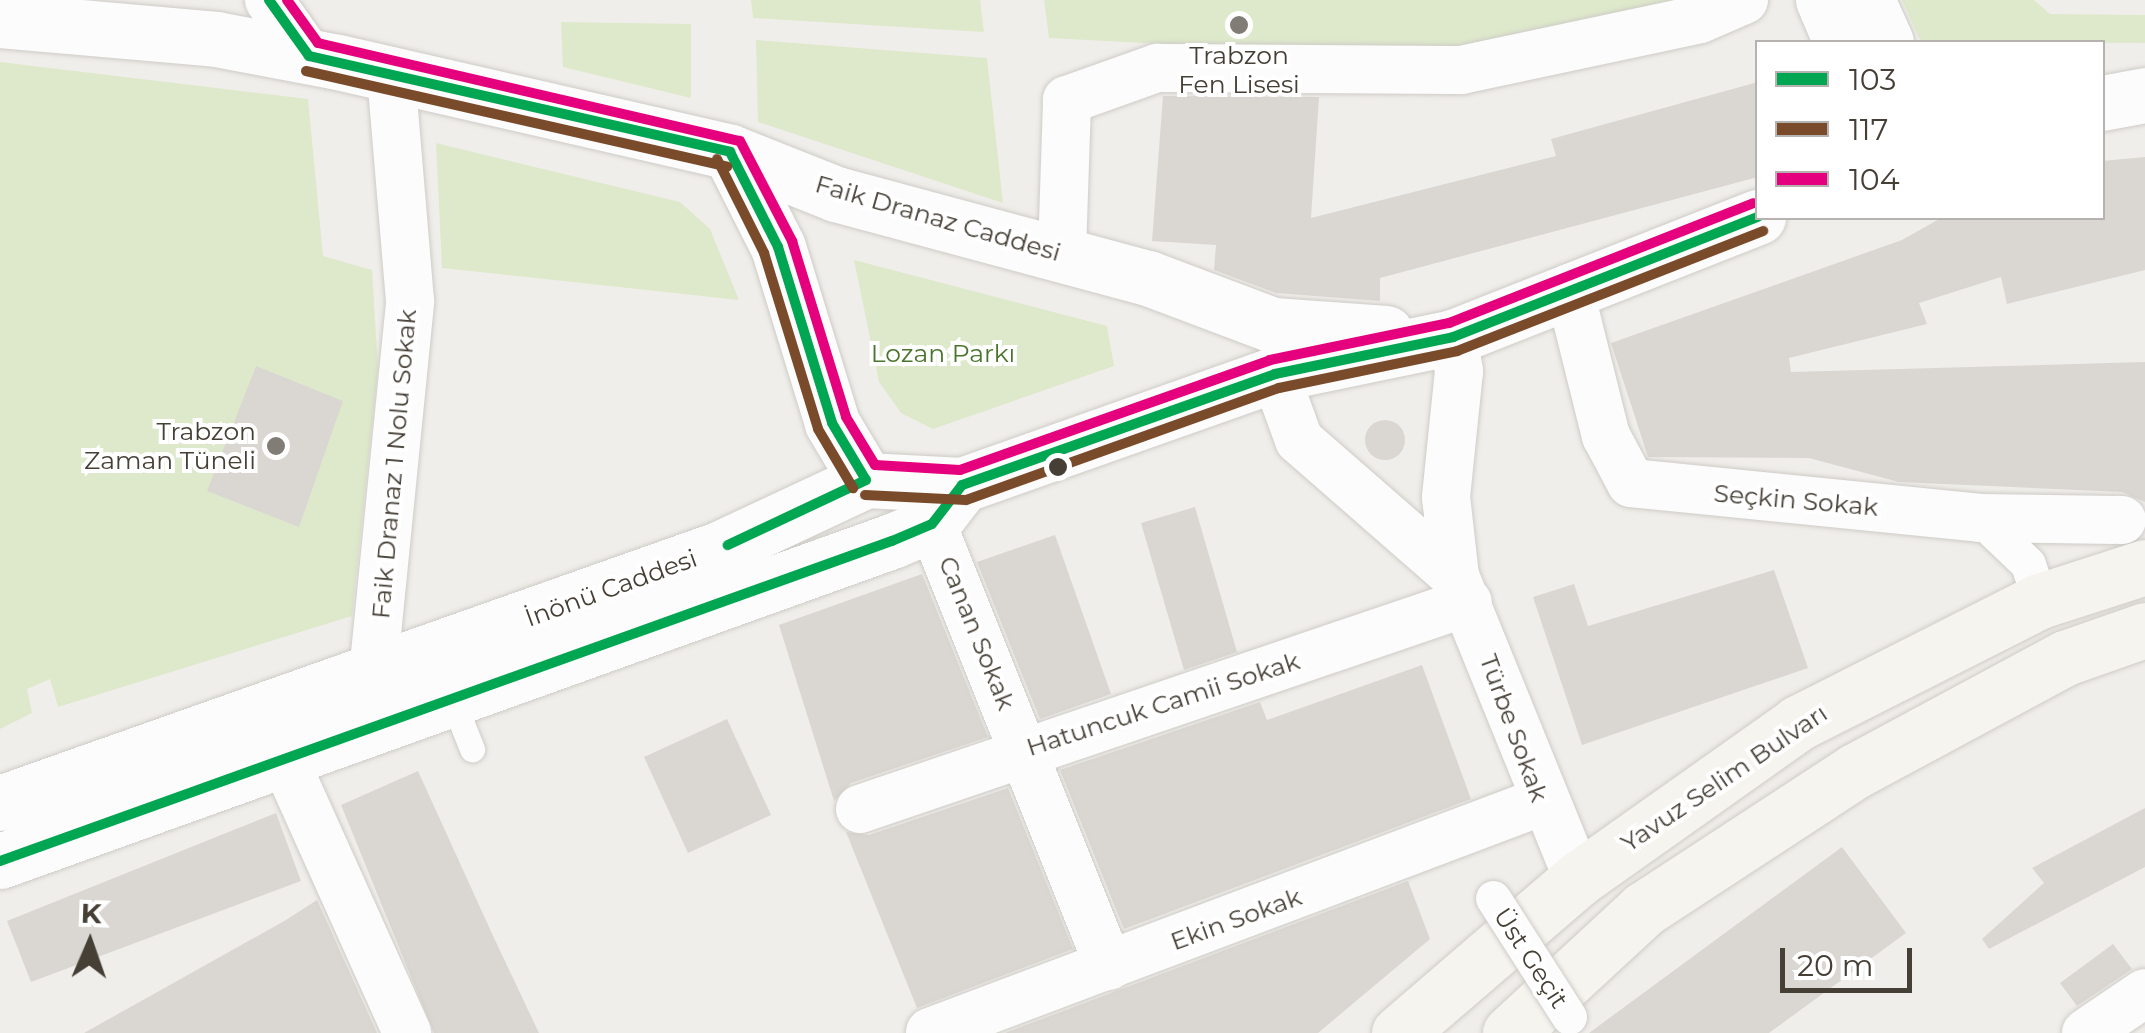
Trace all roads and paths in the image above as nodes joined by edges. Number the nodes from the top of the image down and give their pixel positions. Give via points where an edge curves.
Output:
1 (270, 0) edge
2 (1744, 0) edge
3 (1822, 0) edge
4 (1868, 0) edge
5 (0, 20) edge
6 (1839, 40) edge
7 (1885, 40) edge
8 (309, 56) junction
9 (392, 75) junction
10 (2145, 96) edge
11 (2105, 103) edge
12 (730, 152) junction
13 (1755, 218) edge
14 (1062, 253) junction
15 (1148, 278) junction
16 (1569, 288) junction
17 (1454, 337) junction
18 (1275, 374) junction
19 (866, 480) junction
20 (947, 504) junction
21 (1980, 518) junction
22 (2072, 521) junction
23 (2137, 548) edge
24 (2034, 583) junction
25 (1461, 589) junction
26 (2145, 630) edge
27 (384, 697) junction
28 (1026, 750) junction
29 (285, 761) junction
30 (0, 802) edge
31 (1540, 802) junction
32 (860, 809) dead end
33 (0, 861) edge
34 (1578, 878) junction
35 (1513, 902) junction
36 (1109, 966) junction
37 (2145, 992) edge
38 (1569, 1017) dead end
39 (930, 1032) edge
40 (407, 1033) edge
41 (1399, 1033) edge
42 (1510, 1033) edge
43 (2086, 1033) edge

1 - 8 street
2 - 14 street via 1700,19 1460,70 1157,68 1067,100
3 - 6 street
4 - 7 street
5 - 8 street, Faik Dranaz Caddesi
8 - 9 street, Faik Dranaz Caddesi
9 - 12 street, Faik Dranaz Caddesi
9 - 27 street, Faik Dranaz 1 Nolu Sokak via 410,301
10 - 11 street
12 - 14 street, Faik Dranaz Caddesi via 836,194
12 - 19 street via 778,247 832,423
13 - 16 street, İnönü Caddesi
14 - 15 street, Faik Dranaz Caddesi
15 - 17 street, Faik Dranaz Caddesi via 1273,325
15 - 18 street, Faik Dranaz Caddesi
16 - 17 street, İnönü Caddesi
16 - 21 street, Seçkin Sokak via 1606,436 1631,484
17 - 18 street, İnönü Caddesi
17 - 25 street, Türbe Sokak via 1459,371 1446,497
18 - 20 street, İnönü Caddesi
18 - 25 street, Türbe Sokak via 1299,440
19 - 20 street, İnönü Caddesi
19 - 27 street, İnönü Caddesi
20 - 27 street, İnönü Caddesi via 462,725
20 - 28 street, Canan Sokak
21 - 22 street, Seçkin Sokak
21 - 24 street
22 - 23 street, Seçkin Sokak
22 - 24 street
23 - 24 main road, Yavuz Selim Bulvarı
24 - 34 main road, Yavuz Selim Bulvarı via 1798,723
25 - 28 street, Hatuncuk Camii Sokak
25 - 31 street, Türbe Sokak
26 - 42 main road via 2065,658 1855,771 1644,910
27 - 29 street, İnönü Caddesi
27 - 30 street, İnönü Caddesi
28 - 32 street, Hatuncuk Camii Sokak
28 - 36 street, Canan Sokak
29 - 33 street, İnönü Caddesi
29 - 40 street
31 - 34 street, Türbe Sokak
31 - 36 street, Ekin Sokak
34 - 35 main road, Yavuz Selim Bulvarı
35 - 38 street, Üst Geçit, bridge
35 - 41 main road, Yavuz Selim Bulvarı
36 - 39 street, Ekin Sokak
37 - 43 street

